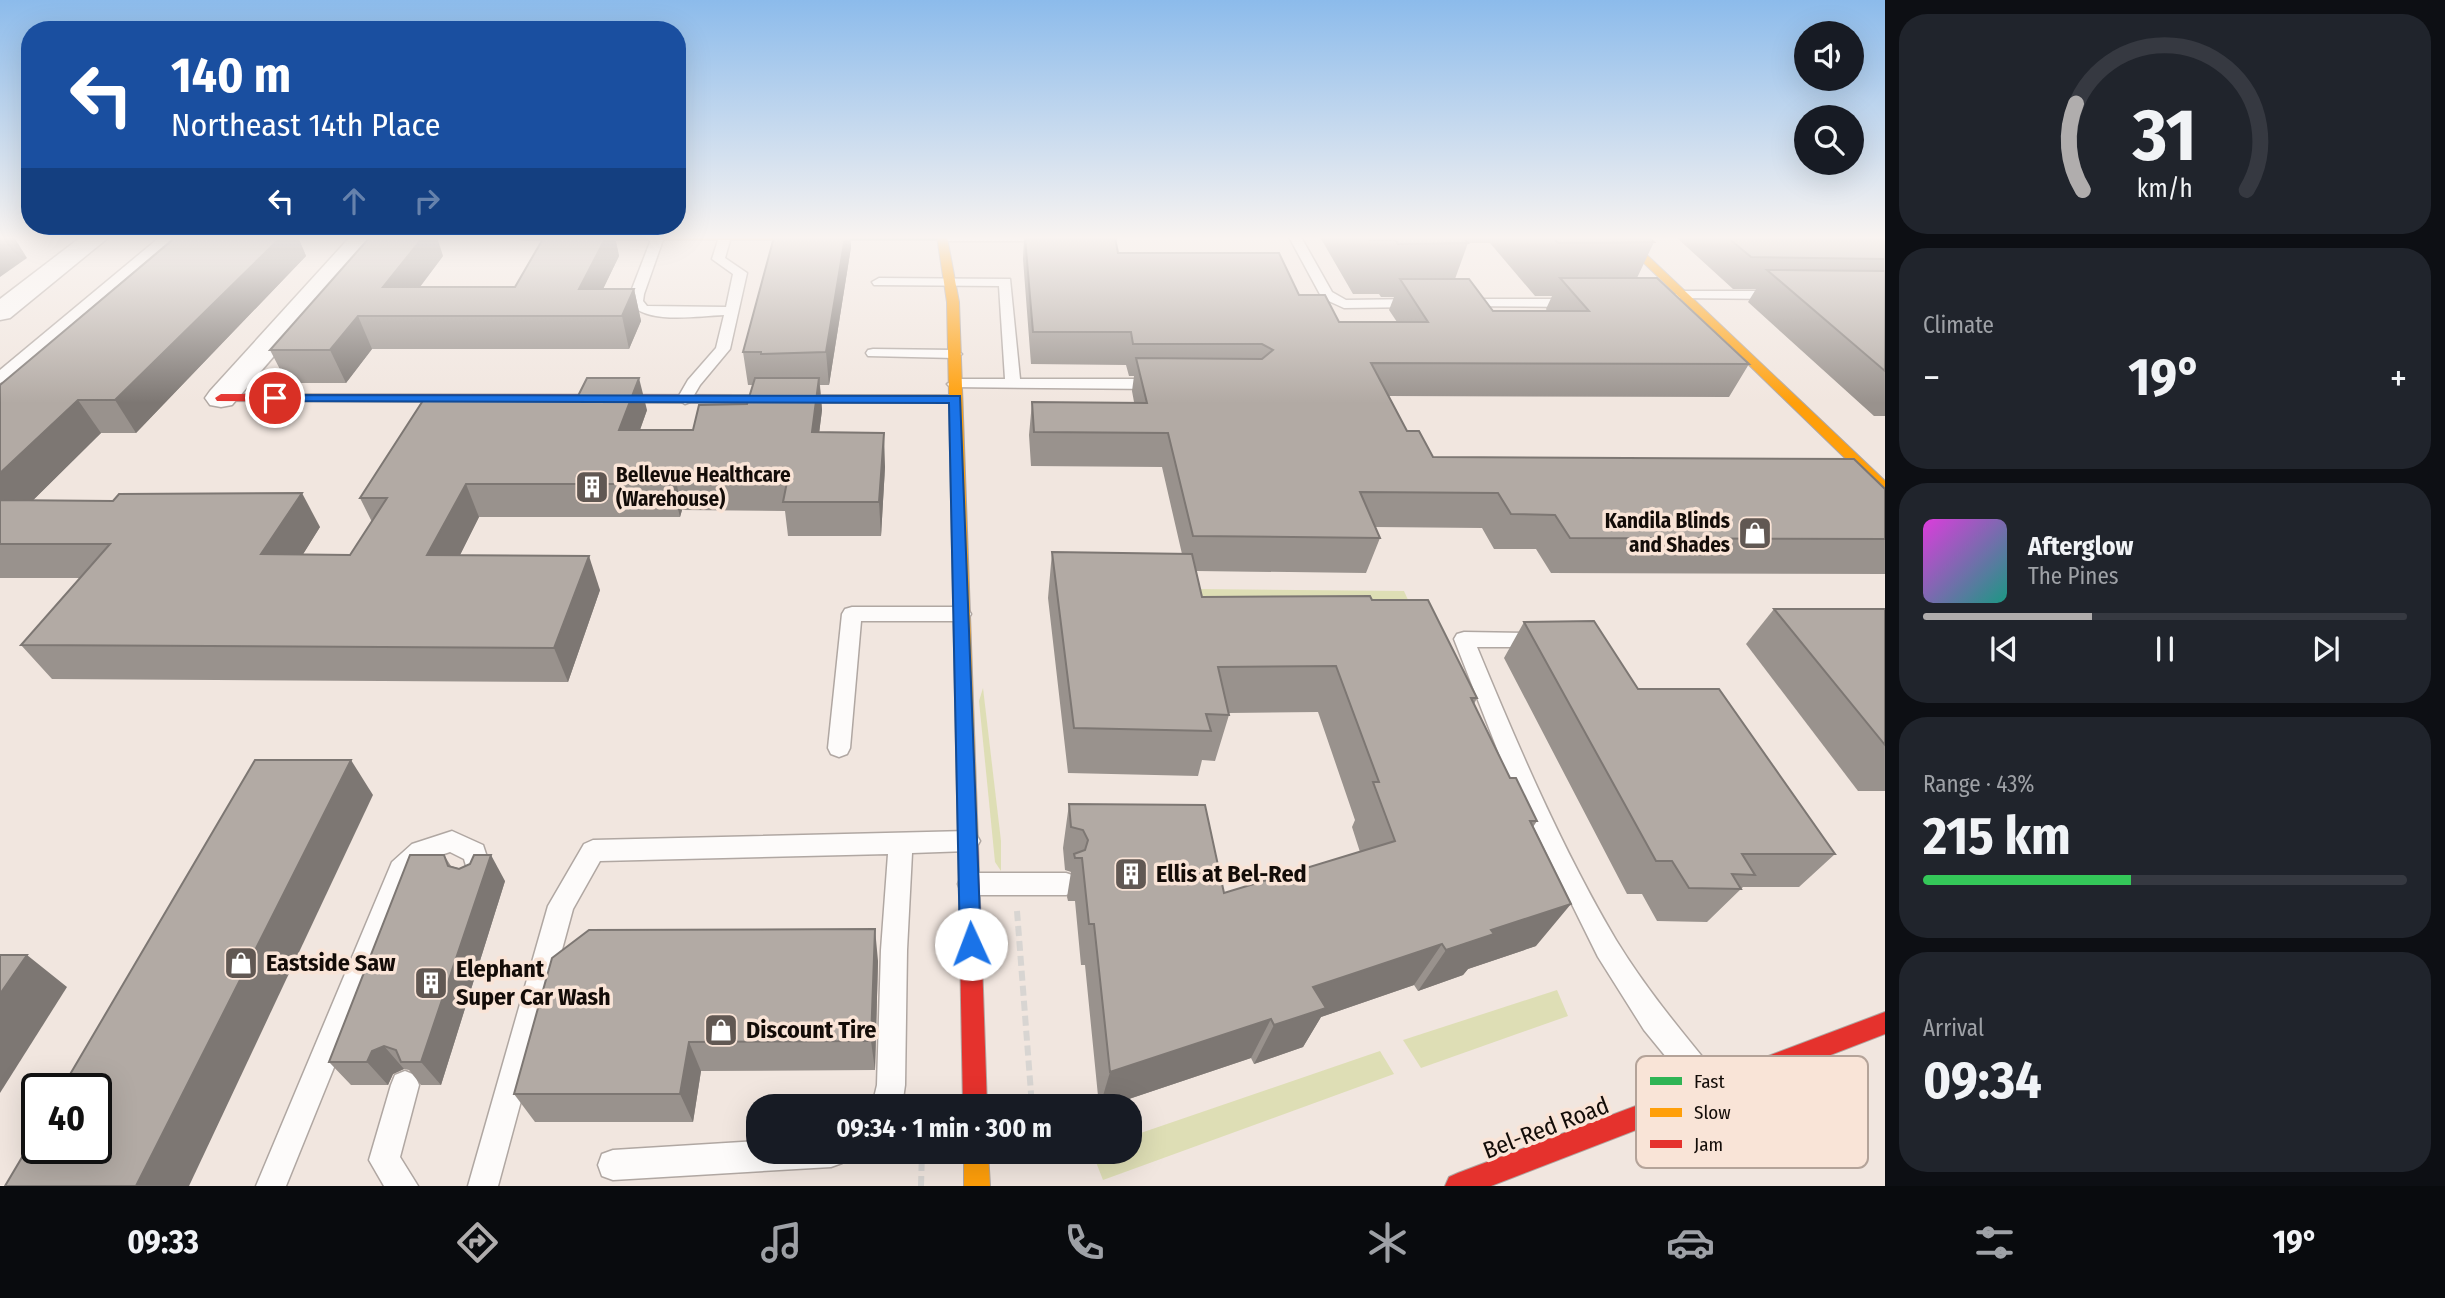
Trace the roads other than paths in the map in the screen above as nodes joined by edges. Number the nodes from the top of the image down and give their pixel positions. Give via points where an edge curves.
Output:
1 (25, 292) edge
2 (102, 292) edge
3 (314, 292) edge
4 (638, 292) edge
5 (736, 292) edge
6 (953, 292) edge
7 (1006, 292) edge
8 (1326, 292) edge
9 (1673, 292) edge
10 (1793, 295) edge
11 (1680, 300) junction
12 (1588, 303) edge
13 (732, 311) junction
14 (0, 312) edge
15 (873, 353) dead end
16 (955, 354) junction
17 (0, 378) edge
18 (1013, 384) junction
19 (1168, 384) edge
20 (956, 391) junction
21 (220, 398) joint
22 (685, 399) junction
23 (1885, 489) edge
24 (961, 614) junction
25 (1534, 640) edge
26 (839, 748) dead end
27 (968, 841) junction
28 (901, 843) junction
29 (474, 881) edge
30 (969, 884) junction
31 (1066, 884) dead end
32 (1885, 1023) edge
33 (1683, 1056) edge
34 (1799, 1056) edge
35 (405, 1084) edge
36 (889, 1094) edge
37 (975, 1094) edge
38 (1636, 1118) edge
39 (746, 1157) edge
40 (976, 1164) edge
41 (614, 1165) dead end
42 (271, 1186) edge
43 (403, 1186) edge
44 (483, 1186) edge
45 (977, 1186) edge
46 (1458, 1186) edge

1 - 14 street
2 - 17 lane
3 - 21 street
4 - 13 lane via 636,302 652,312
5 - 13 lane
6 - 16 street
7 - 18 lane
8 - 12 lane via 1344,304
9 - 11 street
10 - 11 lane
11 - 23 street
13 - 22 lane via 723,349
15 - 16 lane
16 - 20 street
18 - 19 lane
18 - 20 lane
20 - 22 street
20 - 24 street
21 - 22 street
24 - 26 lane via 852,614
24 - 27 street
25 - 33 lane via 1464,639 1517,769 1607,948
27 - 28 lane
27 - 30 street
28 - 36 lane
28 - 44 lane via 593,851 561,906
29 - 42 lane via 479,869 474,852 452,841 421,851 401,870
30 - 31 lane
30 - 37 street
32 - 34 street, Bel-Red Road
35 - 43 lane via 384,1160
38 - 46 street, Bel-Red Road
39 - 41 lane
40 - 45 street

